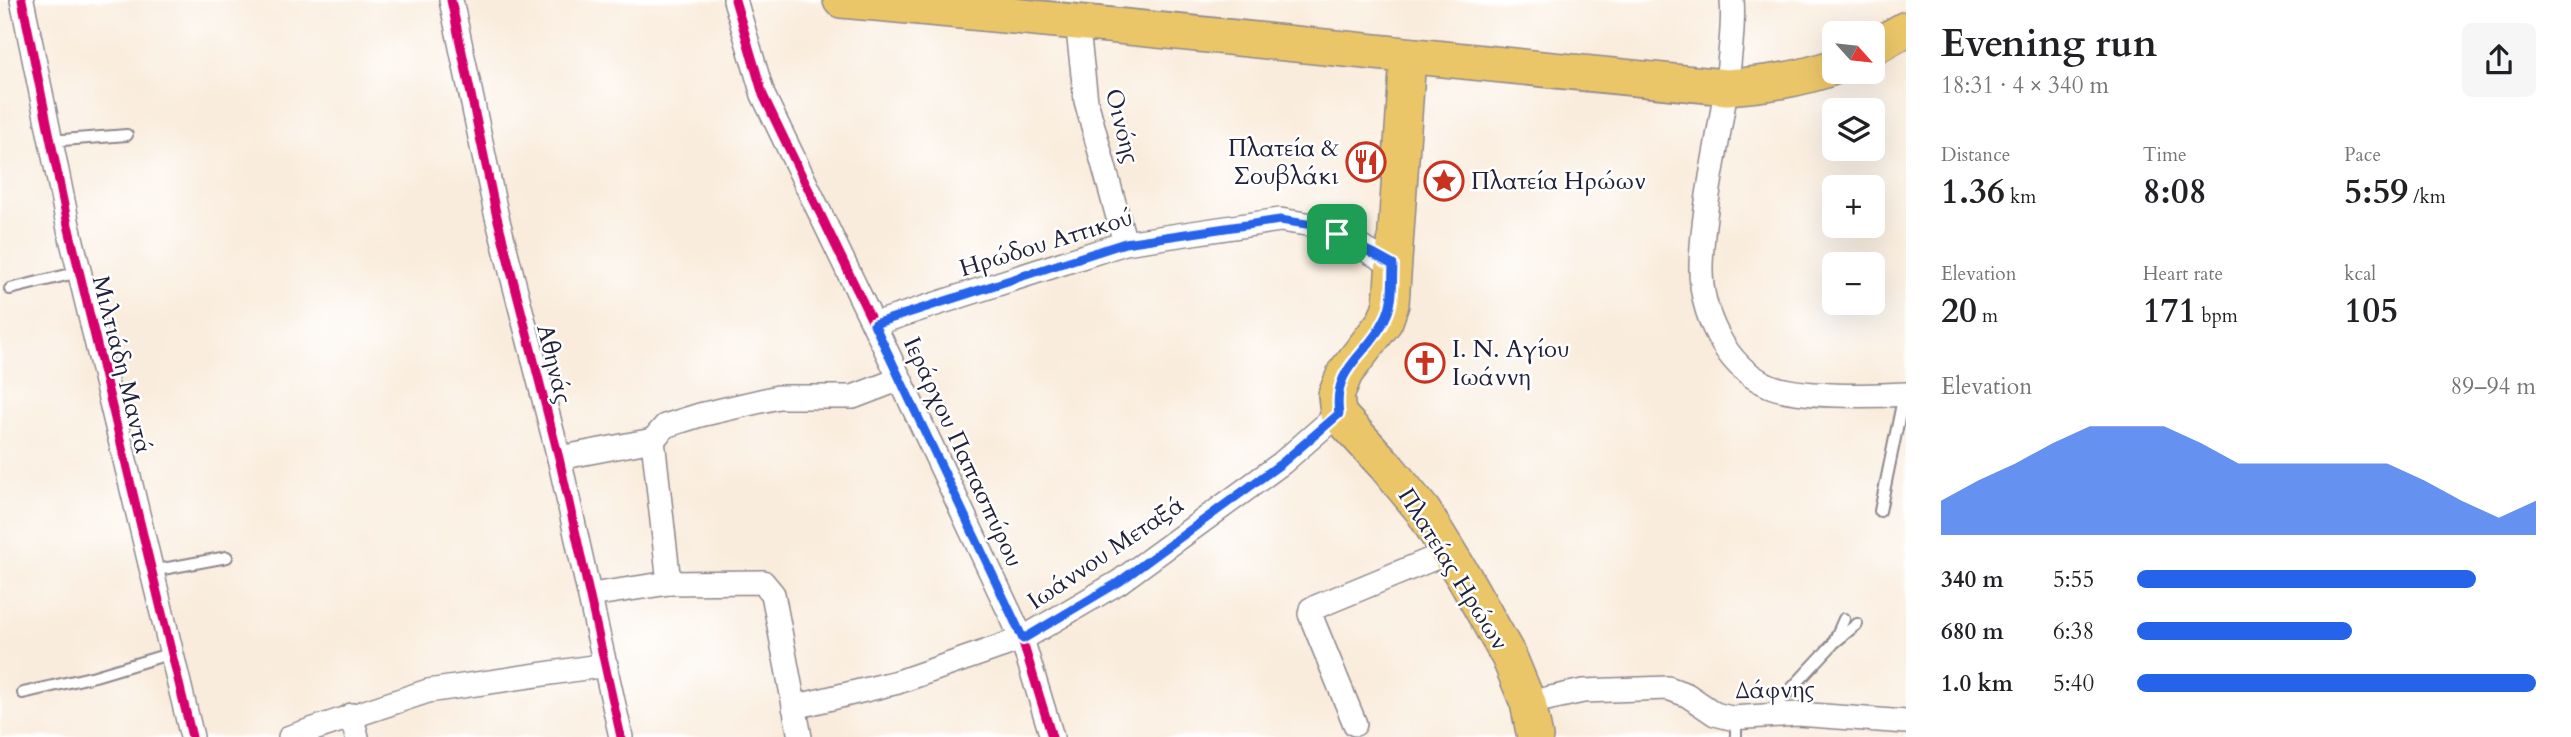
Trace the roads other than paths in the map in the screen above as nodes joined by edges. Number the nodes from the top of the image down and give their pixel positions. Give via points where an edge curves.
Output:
1 (22, 0) edge
2 (451, 0) edge
3 (735, 0) edge
4 (841, 0) edge
5 (1732, 0) edge
6 (1058, 16) junction
7 (1906, 29) edge
8 (1885, 41) edge
9 (1408, 57) junction
10 (1822, 71) edge
11 (1727, 87) junction
12 (127, 135) dead end
13 (51, 141) junction
14 (1125, 243) junction
15 (1393, 265) junction
16 (79, 272) junction
17 (10, 289) dead end
18 (874, 324) junction
19 (900, 379) junction
20 (1905, 394) edge
21 (1339, 414) junction
22 (653, 440) junction
23 (559, 458) junction
24 (1880, 512) dead end
25 (1449, 552) junction
26 (227, 557) dead end
27 (152, 571) junction
28 (669, 583) junction
29 (591, 594) junction
30 (1844, 619) dead end
31 (1857, 624) dead end
32 (1023, 639) junction
33 (1833, 644) junction
34 (172, 653) junction
35 (606, 665) junction
36 (23, 692) dead end
37 (1528, 703) junction
38 (794, 707) junction
39 (1766, 716) junction
40 (1906, 722) edge
41 (1355, 724) dead end
42 (354, 726) edge
43 (1736, 728) edge
44 (192, 737) edge
45 (290, 737) edge
46 (621, 737) edge
47 (800, 737) edge
48 (1052, 737) edge
49 (1535, 737) edge

1 - 13 street, Μιλτιάδη Μαντά
2 - 23 street, Αθηνάς via 496,212
3 - 18 street, Ιεράρχου Παπασπύρου via 762,95
4 - 6 main road
5 - 11 street
6 - 9 main road
6 - 14 street, Οινόης
7 - 8 main road
9 - 11 main road
9 - 15 main road
10 - 11 main road via 1774,83
11 - 20 street via 1701,267 1712,325 1731,356 1768,385 1795,392
12 - 13 lane
13 - 16 street, Μιλτιάδη Μαντά
14 - 15 street, Ηρώδου Αττικού via 1280,220 1337,234
14 - 18 street, Ηρώδου Αττικού
15 - 21 main road via 1391,304 1385,321 1345,373 1336,395
16 - 17 lane
16 - 27 street, Μιλτιάδη Μαντά
18 - 19 street, Ιεράρχου Παπασπύρου
19 - 22 street via 853,397 778,397 700,415 665,426
19 - 32 street, Ιεράρχου Παπασπύρου
20 - 24 lane
21 - 25 main road, Πλατείας Ηρώων via 1423,511
21 - 32 street, Ιωάννου Μεταξά via 1282,463 1119,582
22 - 23 street
22 - 28 street
23 - 29 street, Αθηνάς
25 - 37 main road, Πλατείας Ηρώων via 1509,657
25 - 41 street via 1311,609
26 - 27 lane
27 - 34 street, Μιλτιάδη Μαντά
28 - 29 street
28 - 38 street via 763,582 773,594
29 - 35 street, Αθηνάς
30 - 33 lane
31 - 33 lane
32 - 38 street, Ιωάννου Μεταξά via 898,682
32 - 48 street, Ιεράρχου Παπασπύρου
33 - 39 lane
34 - 36 lane
34 - 44 street, Μιλτιάδη Μαντά
35 - 42 street via 428,691
35 - 46 street, Αθηνάς
37 - 43 street, Δάφνης via 1583,691 1668,688 1687,695
37 - 49 main road, Πλατείας Ηρώων
38 - 47 street
39 - 40 street, Δάφνης
39 - 43 street, Δάφνης
42 - 45 street

